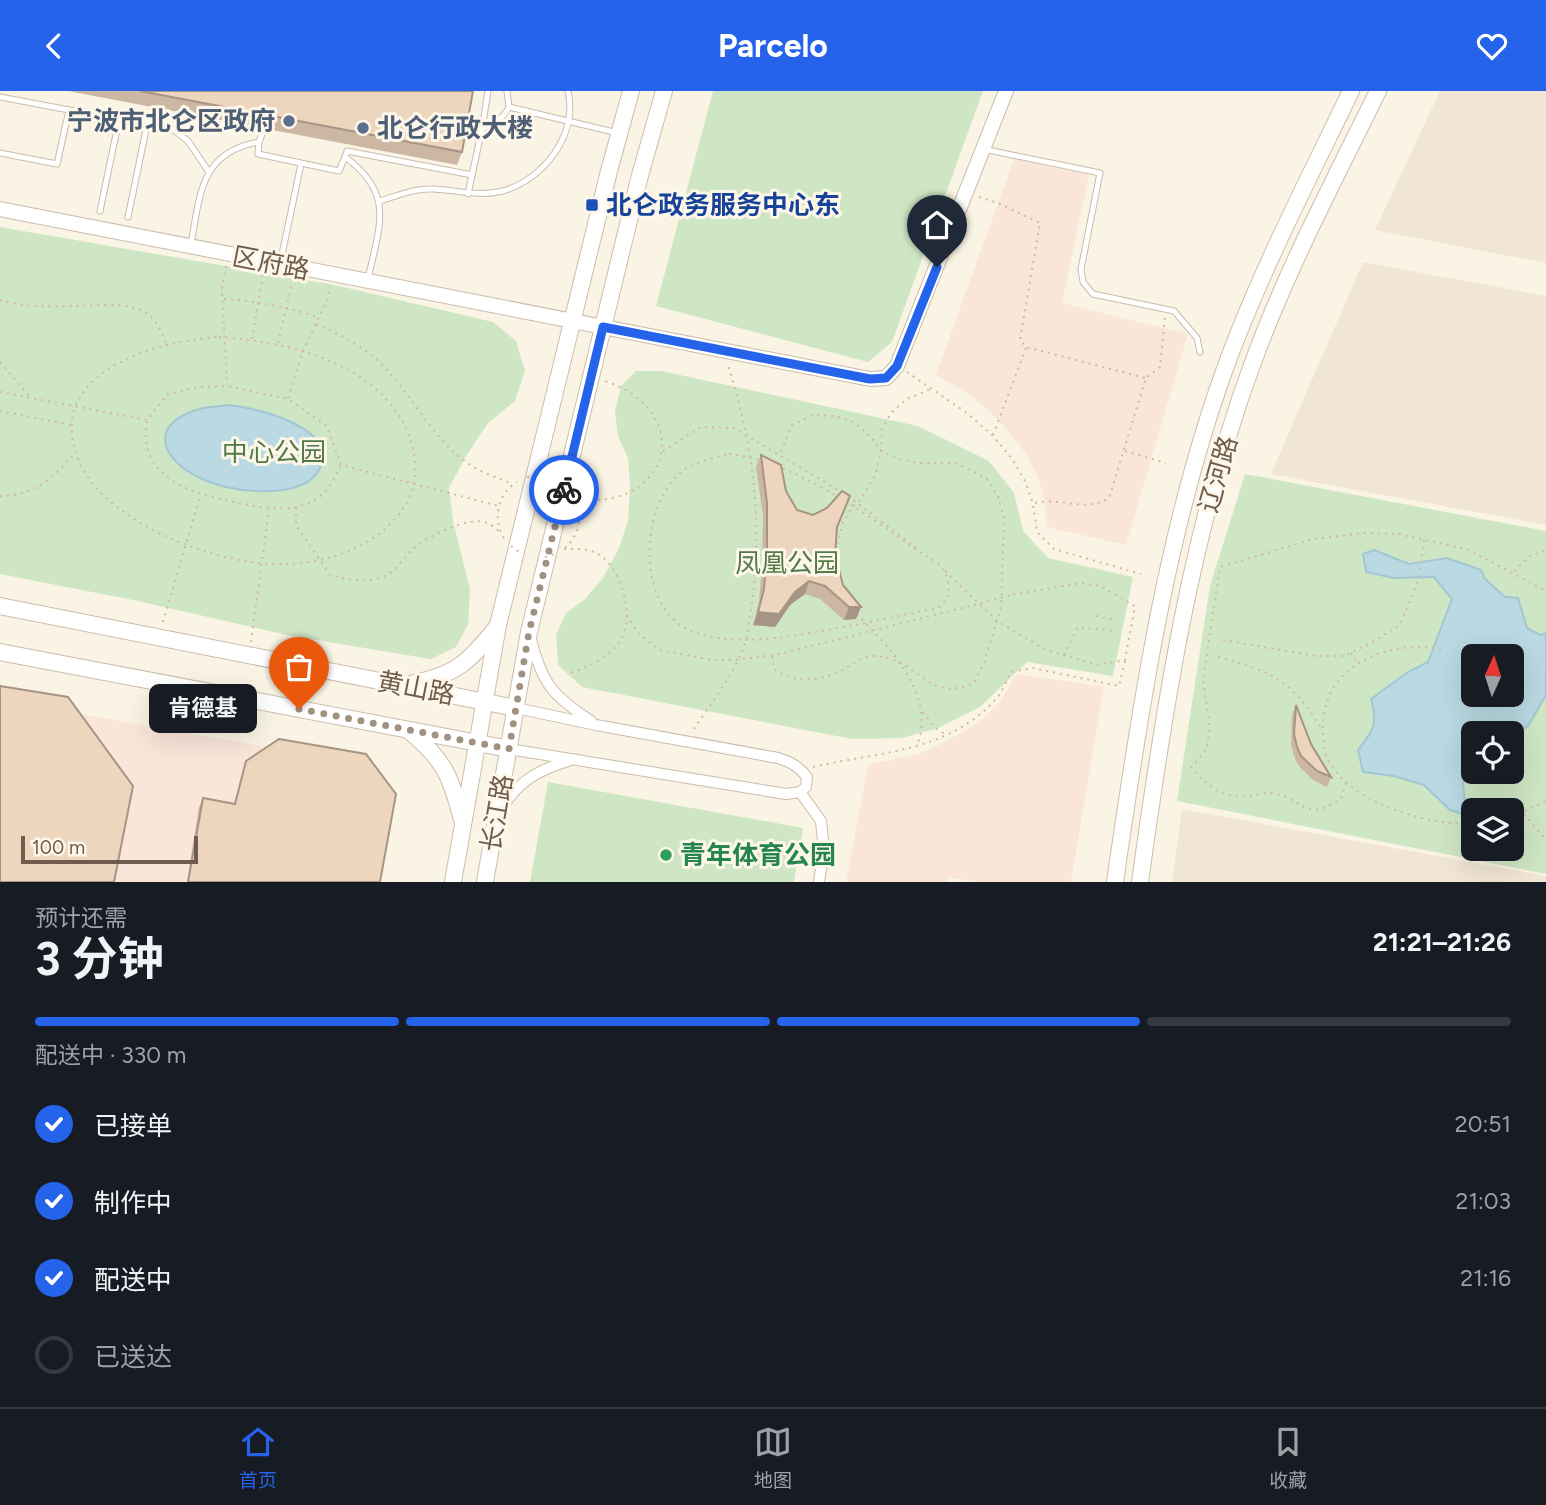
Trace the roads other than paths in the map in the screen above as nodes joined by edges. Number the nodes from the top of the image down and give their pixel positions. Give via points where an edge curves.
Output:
1 (488, 91) edge
2 (507, 91) edge
3 (568, 91) edge
4 (631, 91) edge
5 (663, 91) edge
6 (1006, 91) edge
7 (1352, 91) edge
8 (1378, 91) edge
9 (0, 97) edge
10 (509, 107) junction
11 (68, 110) junction
12 (120, 115) junction
13 (568, 119) junction
14 (148, 120) junction
15 (482, 129) junction
16 (619, 133) junction
17 (262, 134) dead end
18 (259, 142) junction
19 (983, 149) junction
20 (0, 153) edge
21 (345, 157) junction
22 (301, 164) junction
23 (209, 172) junction
24 (472, 175) junction
25 (468, 194) junction
26 (380, 201) junction
27 (0, 209) edge
28 (100, 211) dead end
29 (128, 217) dead end
30 (190, 247) junction
31 (273, 263) junction
32 (367, 281) junction
33 (572, 321) junction
34 (603, 327) junction
35 (1200, 352) dead end
36 (0, 606) edge
37 (498, 625) junction
38 (529, 632) junction
39 (0, 652) edge
40 (401, 685) junction
41 (485, 701) junction
42 (516, 708) junction
43 (596, 725) junction
44 (407, 729) junction
45 (478, 743) junction
46 (509, 749) junction
47 (569, 760) junction
48 (800, 792) junction
49 (496, 822) junction
50 (463, 825) junction
51 (453, 882) edge
52 (485, 882) edge
53 (819, 882) edge
54 (1115, 882) edge
55 (1140, 882) edge

1 - 15 lane
2 - 10 lane
3 - 13 lane
4 - 16 main road, 长江路
5 - 34 main road, 长江路
6 - 19 street
7 - 54 main road, 辽河路 via 1258,286 1207,425 1178,530 1136,733
8 - 55 main road, 辽河路 via 1280,295 1230,432 1201,535 1160,737
9 - 11 lane
10 - 13 lane
10 - 15 lane via 497,122
11 - 12 lane
11 - 20 lane via 57,165
12 - 14 lane
12 - 28 lane
13 - 16 lane
13 - 25 lane via 562,142 532,177 503,191
14 - 23 lane via 166,124 188,141
14 - 29 lane
15 - 24 lane
16 - 33 main road, 长江路
17 - 18 lane
18 - 22 lane via 258,153
18 - 23 lane via 243,145 217,161
19 - 34 street, 区府路 via 897,366 886,378 870,379
19 - 35 lane via 1100,173 1081,269 1083,282 1093,294 1174,310 1197,338
21 - 22 lane via 339,171
21 - 24 lane via 347,151
21 - 26 lane via 361,169
22 - 31 lane
23 - 30 lane via 203,181
24 - 25 lane
25 - 26 lane via 431,188
26 - 32 lane via 381,219
27 - 30 street, 区府路
30 - 31 street, 区府路
31 - 32 street, 区府路
32 - 33 street, 区府路
33 - 34 street, 区府路
33 - 37 main road, 长江路
34 - 38 main road, 长江路
36 - 40 main road, 黄山路
37 - 40 main road via 451,673
37 - 41 main road, 长江路
38 - 42 main road, 长江路
38 - 43 street via 552,691
39 - 44 main road, 黄山路
40 - 41 main road, 黄山路
41 - 42 main road, 黄山路
41 - 45 main road, 长江路
42 - 43 street, 黄山路
42 - 46 main road, 长江路
43 - 48 street, 黄山路 via 794,763 807,777
44 - 45 main road, 黄山路
44 - 50 main road via 444,765
45 - 46 main road, 黄山路
45 - 50 main road, 长江路
46 - 47 street, 黄山路
46 - 49 main road, 长江路
47 - 48 street, 黄山路
47 - 49 street via 527,778 512,793
48 - 53 street via 821,821 824,850
49 - 52 main road, 长江路
50 - 51 main road, 长江路

